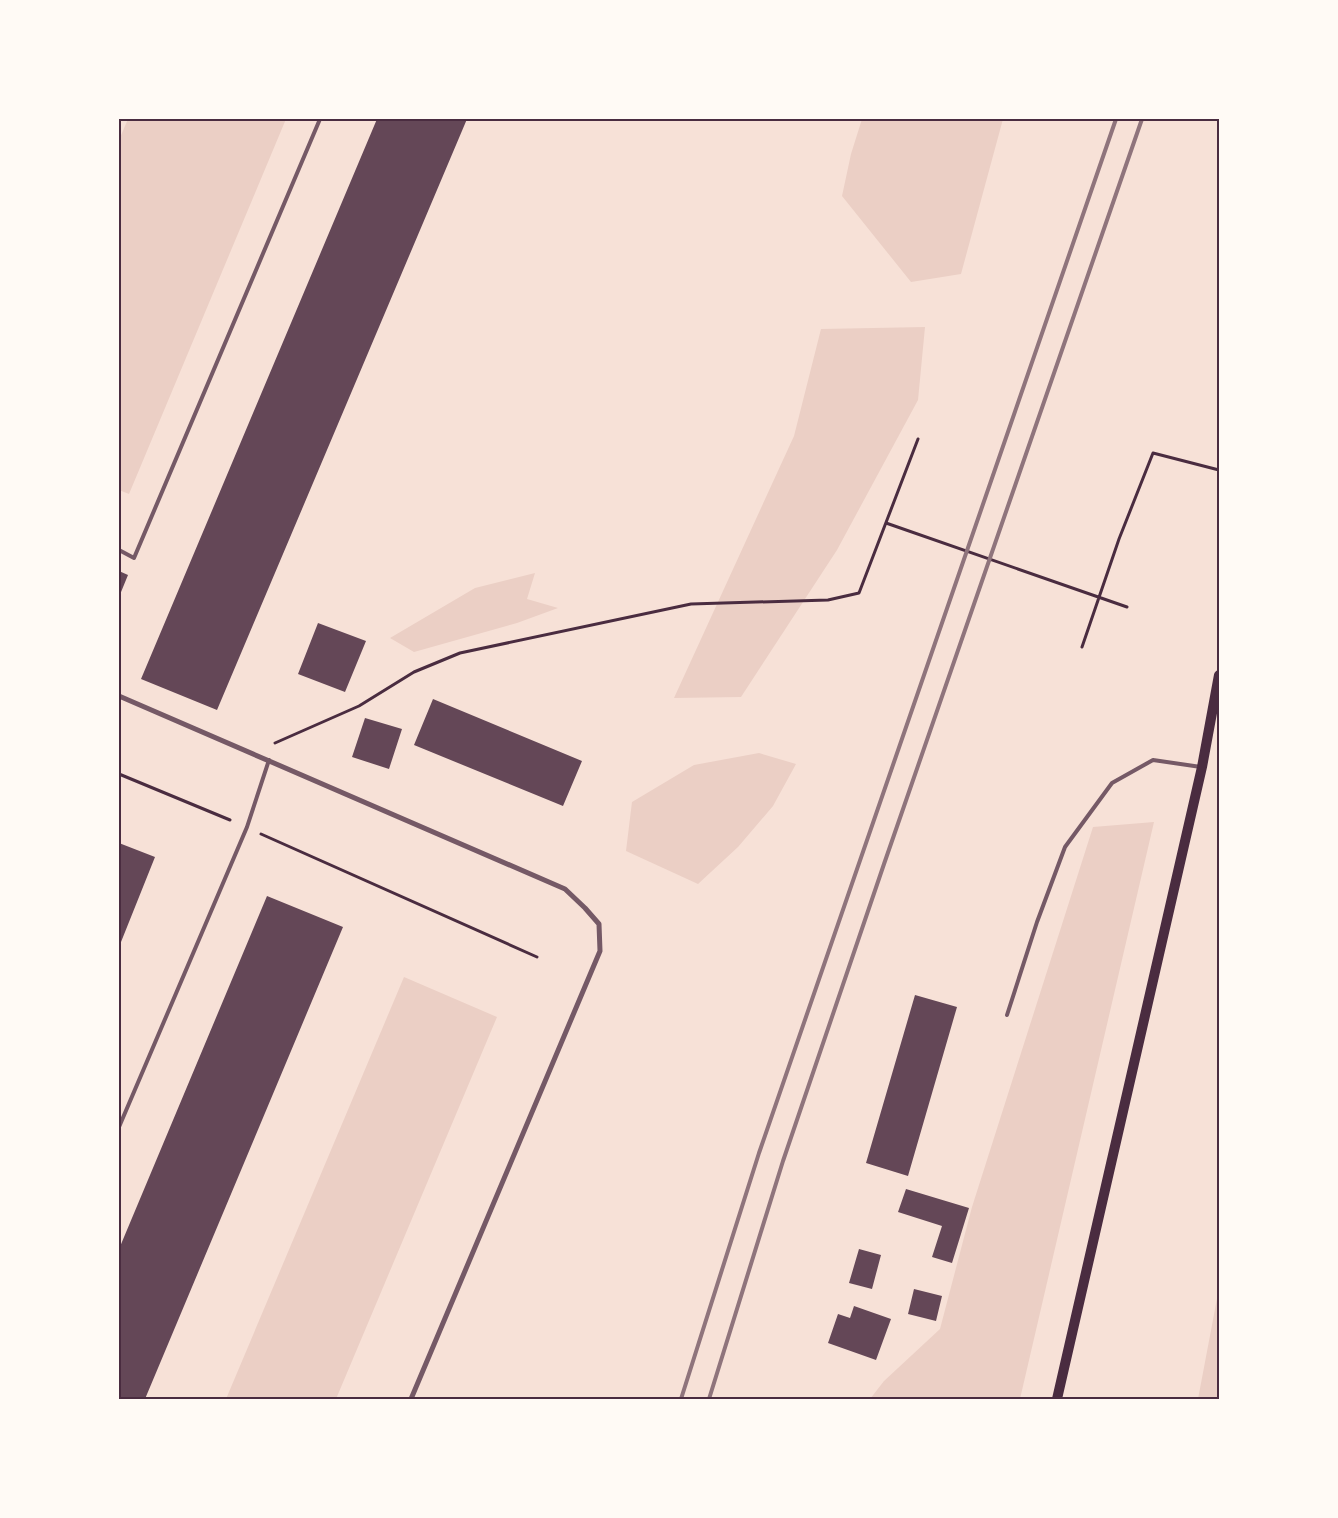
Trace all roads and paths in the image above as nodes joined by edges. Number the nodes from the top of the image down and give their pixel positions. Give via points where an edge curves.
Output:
1 (320, 119) edge
2 (918, 438) dead end
3 (1219, 470) edge
4 (886, 523) junction
5 (119, 550) edge
6 (1099, 598) junction
7 (1127, 607) dead end
8 (1082, 647) dead end
9 (1219, 675) edge
10 (119, 696) edge
11 (272, 744) dead end
12 (269, 760) junction
13 (1202, 767) junction
14 (119, 774) edge
15 (246, 827) junction
16 (537, 957) dead end
17 (1007, 1015) dead end
18 (119, 1127) edge
19 (411, 1399) edge
20 (1057, 1399) edge

1 - 5 lane via 134,558
2 - 4 path
3 - 6 path via 1153,453
4 - 6 path
4 - 11 path via 859,593 828,600 691,604 460,653 414,672 359,706
6 - 7 path
6 - 8 path
9 - 13 main road
10 - 12 street
12 - 15 lane
12 - 19 street via 564,889 599,924 600,951
13 - 17 lane via 1153,760 1112,783 1065,848
13 - 20 main road
14 - 15 path
15 - 16 path
15 - 18 lane

